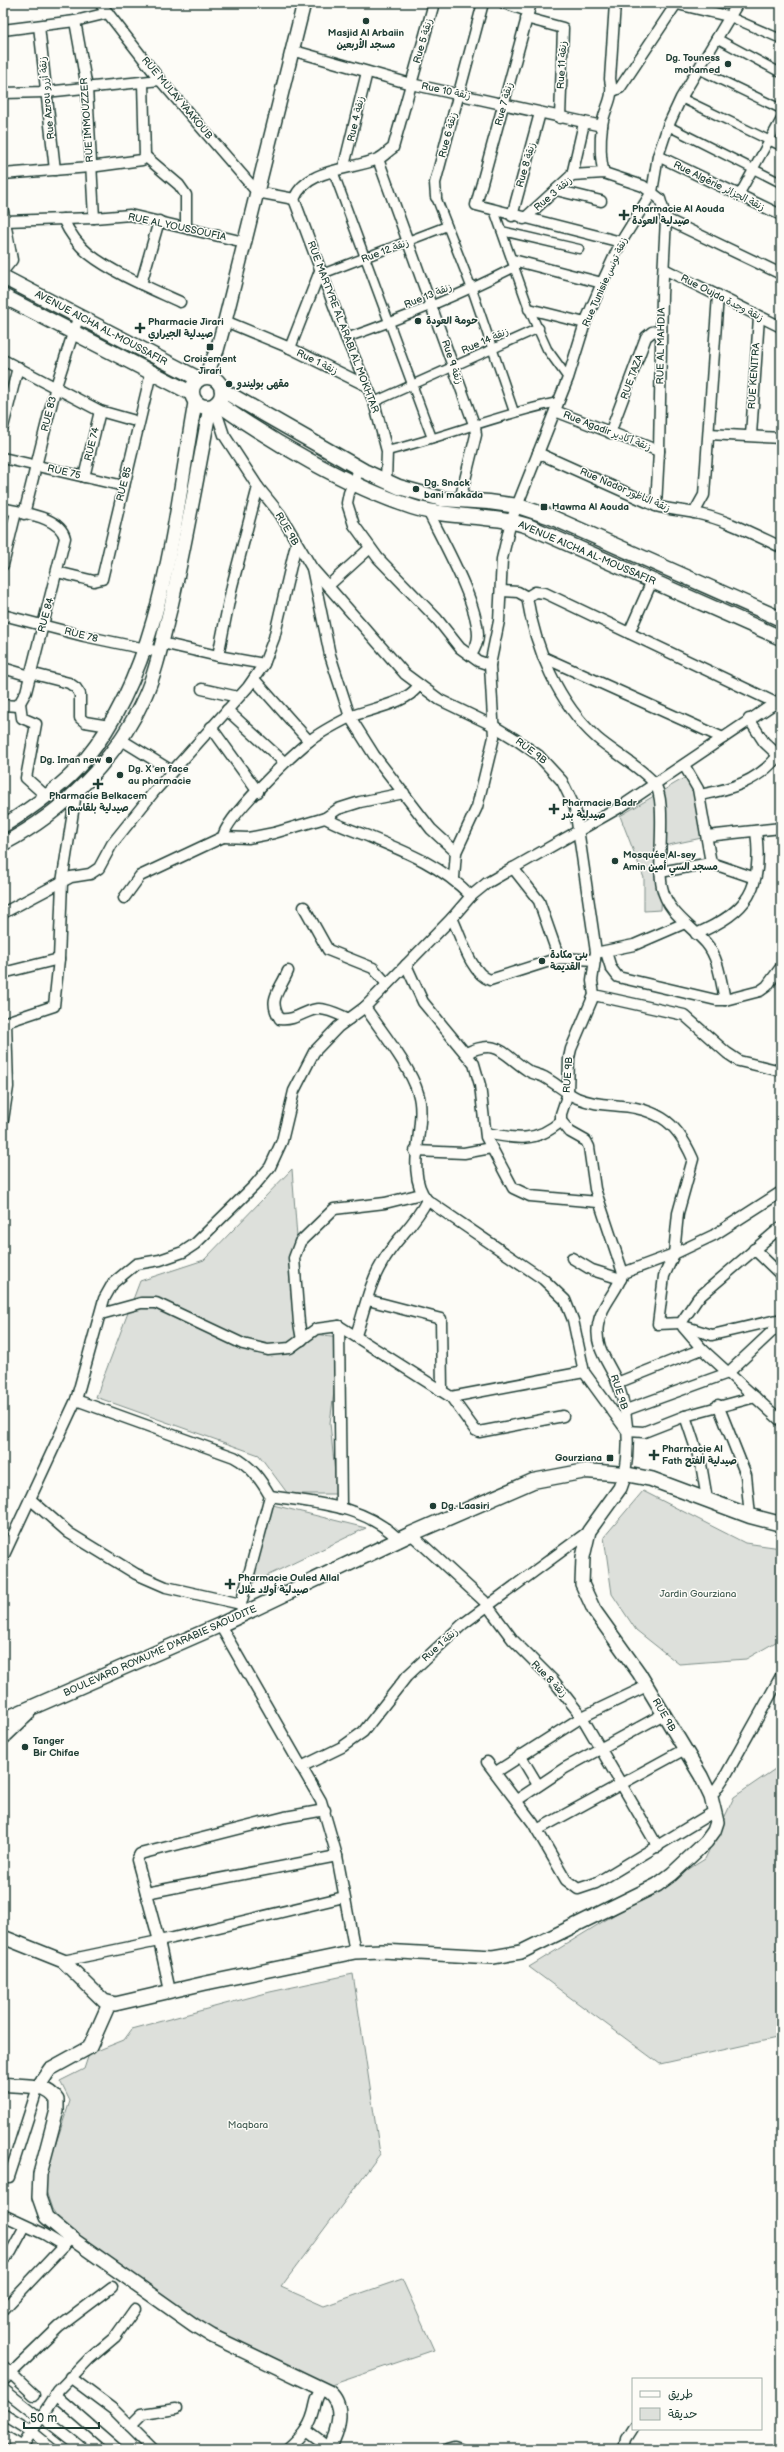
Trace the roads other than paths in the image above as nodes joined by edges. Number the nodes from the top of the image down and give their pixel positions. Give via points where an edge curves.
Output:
1 (100, 3) edge
2 (304, 3) edge
3 (434, 3) edge
4 (483, 3) edge
5 (504, 3) edge
6 (615, 3) edge
7 (738, 3) edge
8 (675, 4) edge
9 (529, 11) edge
10 (108, 13) junction
11 (728, 16) junction
12 (75, 22) junction
13 (39, 26) junction
14 (3, 30) edge
15 (716, 38) junction
16 (781, 39) edge
17 (291, 50) junction
18 (698, 69) junction
19 (367, 72) junction
20 (781, 73) edge
21 (160, 80) junction
22 (143, 83) junction
23 (411, 84) junction
24 (87, 88) junction
25 (613, 91) junction
26 (46, 92) junction
27 (3, 93) edge
28 (459, 93) junction
29 (681, 98) junction
30 (505, 106) junction
31 (781, 109) edge
32 (540, 113) junction
33 (560, 118) junction
34 (781, 119) edge
35 (584, 123) junction
36 (602, 126) junction
37 (668, 126) junction
38 (769, 141) junction
39 (781, 146) edge
40 (658, 156) junction
41 (143, 158) junction
42 (378, 159) junction
43 (344, 166) junction
44 (90, 167) junction
45 (754, 168) junction
46 (55, 170) junction
47 (333, 171) junction
48 (604, 173) junction
49 (3, 174) edge
50 (572, 175) junction
51 (781, 183) edge
52 (556, 190) junction
53 (257, 192) junction
54 (652, 192) junction
55 (739, 195) junction
56 (436, 197) joint
57 (294, 199) junction
58 (601, 201) dead end
59 (494, 210) junction
60 (781, 215) edge
61 (4, 216) edge
62 (512, 216) junction
63 (94, 218) junction
64 (63, 219) junction
65 (524, 219) junction
66 (666, 219) junction
67 (159, 221) junction
68 (447, 226) junction
69 (186, 227) junction
70 (502, 231) junction
71 (408, 241) junction
72 (244, 242) junction
73 (621, 242) junction
74 (579, 249) dead end
75 (365, 258) junction
76 (514, 264) junction
77 (664, 269) junction
78 (3, 271) edge
79 (321, 273) junction
80 (781, 274) edge
81 (3, 277) edge
82 (602, 283) junction
83 (141, 284) junction
84 (472, 289) junction
85 (718, 295) junction
86 (3, 296) edge
87 (180, 302) dead end
88 (432, 306) junction
89 (530, 308) junction
90 (79, 315) junction
91 (759, 317) junction
92 (225, 321) junction
93 (390, 323) junction
94 (586, 323) junction
95 (781, 327) edge
96 (539, 328) junction
97 (661, 330) junction
98 (72, 332) junction
99 (346, 338) junction
100 (290, 348) junction
101 (492, 350) junction
102 (3, 360) edge
103 (453, 366) junction
104 (18, 367) junction
105 (151, 373) junction
106 (568, 378) junction
107 (412, 383) junction
108 (365, 385) junction
109 (56, 386) junction
110 (212, 391) junction
111 (193, 398) junction
112 (374, 402) junction
113 (557, 407) junction
114 (100, 411) junction
115 (514, 412) junction
116 (132, 420) dead end
117 (475, 426) junction
118 (3, 427) edge
119 (610, 433) junction
120 (709, 434) junction
121 (751, 435) junction
122 (432, 438) junction
123 (781, 438) edge
124 (387, 451) junction
125 (659, 451) junction
126 (538, 453) junction
127 (3, 458) edge
128 (36, 466) junction
129 (360, 468) junction
130 (84, 477) junction
131 (386, 481) junction
132 (352, 483) junction
133 (124, 486) junction
134 (258, 487) junction
135 (460, 500) junction
136 (518, 506) junction
137 (656, 506) junction
138 (3, 508) edge
139 (428, 511) junction
140 (694, 512) junction
141 (20, 513) junction
142 (511, 521) junction
143 (296, 544) junction
144 (781, 547) edge
145 (370, 548) junction
146 (3, 564) edge
147 (312, 568) junction
148 (57, 572) junction
149 (652, 581) junction
150 (328, 586) junction
151 (502, 591) junction
152 (527, 597) junction
153 (3, 615) edge
154 (781, 619) edge
155 (43, 625) junction
156 (629, 633) junction
157 (478, 635) junction
158 (495, 636) junction
159 (781, 638) edge
160 (161, 647) junction
161 (143, 649) junction
162 (471, 655) junction
163 (218, 656) junction
164 (543, 657) junction
165 (264, 664) junction
166 (490, 665) junction
167 (3, 668) edge
168 (30, 675) junction
169 (254, 679) junction
170 (418, 686) junction
171 (202, 689) dead end
172 (238, 697) junction
173 (20, 703) junction
174 (779, 703) edge
175 (5, 706) edge
176 (227, 710) junction
177 (350, 717) junction
178 (749, 719) junction
179 (109, 726) junction
180 (492, 726) junction
181 (211, 728) junction
182 (722, 738) junction
183 (120, 739) junction
184 (309, 741) junction
185 (779, 757) edge
186 (284, 762) junction
187 (684, 765) junction
188 (172, 772) junction
189 (655, 783) junction
190 (258, 792) junction
191 (76, 793) junction
192 (404, 793) junction
193 (700, 795) junction
194 (46, 796) junction
195 (325, 818) junction
196 (3, 826) edge
197 (781, 828) edge
198 (756, 831) junction
199 (578, 832) junction
200 (707, 836) junction
201 (223, 837) junction
202 (3, 844) edge
203 (456, 852) junction
204 (711, 863) junction
205 (513, 868) junction
206 (660, 872) junction
207 (454, 878) junction
208 (755, 878) junction
209 (62, 882) junction
210 (471, 896) junction
211 (124, 898) dead end
212 (304, 907) dead end
213 (3, 913) edge
214 (452, 918) junction
215 (685, 923) junction
216 (696, 934) junction
217 (606, 952) junction
218 (595, 956) junction
219 (559, 958) junction
220 (59, 959) junction
221 (406, 965) junction
222 (781, 968) edge
223 (288, 971) dead end
224 (3, 973) edge
225 (387, 984) junction
226 (594, 995) junction
227 (725, 1000) junction
228 (365, 1007) junction
229 (349, 1019) junction
230 (5, 1022) edge
231 (466, 1053) junction
232 (781, 1071) edge
233 (5, 1087) edge
234 (568, 1093) junction
235 (3, 1120) edge
236 (561, 1122) junction
237 (486, 1133) junction
238 (491, 1148) junction
239 (415, 1151) junction
240 (781, 1192) edge
241 (424, 1197) junction
242 (598, 1202) junction
243 (781, 1228) edge
244 (754, 1249) junction
245 (674, 1254) junction
246 (572, 1258) dead end
247 (781, 1275) edge
248 (622, 1276) junction
249 (368, 1300) junction
250 (101, 1314) junction
251 (781, 1318) edge
252 (781, 1323) edge
253 (682, 1325) junction
254 (340, 1326) junction
255 (356, 1335) junction
256 (302, 1340) junction
257 (702, 1349) junction
258 (584, 1372) junction
259 (728, 1373) junction
260 (618, 1383) junction
261 (442, 1391) junction
262 (451, 1397) junction
263 (755, 1397) junction
264 (76, 1400) junction
265 (718, 1406) junction
266 (626, 1410) junction
267 (563, 1416) dead end
268 (685, 1416) junction
269 (781, 1421) edge
270 (627, 1431) junction
271 (625, 1474) junction
272 (270, 1496) junction
273 (30, 1499) junction
274 (707, 1499) junction
275 (341, 1508) junction
276 (750, 1516) junction
277 (781, 1524) edge
278 (589, 1531) junction
279 (405, 1537) junction
280 (3, 1557) edge
281 (488, 1606) junction
282 (242, 1610) junction
283 (220, 1626) junction
284 (781, 1676) edge
285 (647, 1686) junction
286 (33, 1708) junction
287 (662, 1715) junction
288 (582, 1717) junction
289 (3, 1720) edge
290 (3, 1737) edge
291 (3, 1744) edge
292 (684, 1749) junction
293 (600, 1750) junction
294 (520, 1755) junction
295 (487, 1762) dead end
296 (301, 1767) junction
297 (496, 1772) junction
298 (620, 1784) junction
299 (538, 1785) junction
300 (711, 1797) junction
301 (517, 1800) junction
302 (324, 1810) junction
303 (716, 1816) junction
304 (537, 1830) junction
305 (658, 1847) junction
306 (336, 1856) junction
307 (146, 1893) junction
308 (344, 1897) junction
309 (3, 1936) edge
310 (159, 1941) junction
311 (355, 1952) junction
312 (63, 1961) junction
313 (170, 1991) junction
314 (109, 2004) junction
315 (3, 2084) edge
316 (38, 2087) junction
317 (3, 2178) edge
318 (3, 2215) edge
319 (25, 2226) junction
320 (67, 2242) junction
321 (3, 2260) edge
322 (112, 2287) dead end
323 (135, 2309) dead end
324 (3, 2310) edge
325 (7, 2369) edge
326 (70, 2377) junction
327 (3, 2381) edge
328 (3, 2389) edge
329 (326, 2390) junction
330 (34, 2395) dead end
331 (55, 2395) junction
332 (176, 2408) dead end
333 (3, 2414) edge
334 (41, 2417) junction
335 (130, 2426) junction
336 (306, 2430) junction
337 (632, 2430) edge
338 (32, 2432) junction
339 (3, 2435) edge
340 (24, 2448) edge
341 (330, 2448) edge
342 (53, 2449) edge
343 (83, 2449) edge
344 (117, 2449) edge
345 (153, 2449) edge
346 (288, 2449) edge
347 (446, 2449) edge
348 (460, 2449) edge
349 (624, 2449) edge

1 - 10 street, RUE MULAY YAAKOUB
2 - 17 street
3 - 23 street, Rue 5 زنقة
4 - 28 street, Rue 6 زنقة
5 - 9 street
6 - 25 street via 610,79
7 - 11 street, Rue Tunisie زنقة تونس
8 - 11 street
8 - 25 street via 620,88
9 - 30 street, Rue 7 زنقة
9 - 33 street, Rue 11 زنقة via 563,28
10 - 12 street
10 - 21 street, RUE MULAY YAAKOUB
11 - 15 street, Rue Tunisie زنقة تونس
11 - 16 street
12 - 13 street
12 - 24 street, RUE IMMOUZZER
13 - 14 street
13 - 26 street, Rue Azrou زنقة أزرو
15 - 18 street, Rue Tunisie زنقة تونس
15 - 20 street
17 - 19 street, Rue 10 زنقة
17 - 53 street
18 - 29 street, Rue Tunisie زنقة تونس
18 - 31 street
19 - 23 street, Rue 10 زنقة
19 - 43 street, Rue 4 زنقة
21 - 22 street
21 - 53 street, RUE MULAY YAAKOUB
22 - 24 street
22 - 41 street
23 - 28 street, Rue 10 زنقة
23 - 42 street, Rue 5 زنقة via 393,148
24 - 26 street
24 - 44 street, RUE IMMOUZZER
25 - 36 street
26 - 27 street
26 - 46 street, Rue Azrou زنقة أزرو
28 - 30 street, Rue 10 زنقة
28 - 56 street, Rue 6 زنقة via 435,183
29 - 37 street, Rue Tunisie زنقة تونس
29 - 38 street
30 - 32 street, Rue 10 زنقة
30 - 59 street, Rue 7 زنقة via 476,205
32 - 33 street, Rue 10 زنقة
32 - 62 street, Rue 8 زنقة
33 - 35 street, Rue 10 زنقة
34 - 38 street
35 - 36 street, Rue 10 زنقة
35 - 50 street
36 - 48 street
37 - 40 street, Rue Tunisie زنقة تونس
37 - 45 street
38 - 39 street
38 - 45 street
40 - 54 street, Rue Tunisie زنقة تونس
40 - 55 street, Rue Algérie زنقة الجزائر
41 - 44 street
41 - 69 street via 179,185 186,195
42 - 43 street
42 - 71 street, Rue 9 زنقة
43 - 47 street
44 - 46 street
44 - 63 street, RUE IMMOUZZER
45 - 51 street
45 - 55 street
46 - 49 street
47 - 57 street via 303,184
47 - 75 street
48 - 50 street, Rue 3 زنقة
48 - 54 street, Rue 3 زنقة via 643,186
50 - 52 street, Rue 3 زنقة
52 - 58 street
52 - 65 street, Rue 3 زنقة
53 - 57 street
53 - 72 street
54 - 66 street, RUE AL MAHDIA via 660,199
54 - 73 street, Rue Tunisie زنقة تونس
55 - 60 street, Rue Algérie زنقة الجزائر
56 - 68 street
57 - 79 street, RUE MARTYRE AL ARABI AL MOKHTAR
59 - 62 street
59 - 70 street
61 - 64 street, RUE AL YOUSSOUFIA
61 - 78 street via 12,260
62 - 65 street
63 - 64 street, RUE AL YOUSSOUFIA
63 - 67 street, RUE AL YOUSSOUFIA via 130,214
64 - 83 street via 70,233 89,254
65 - 73 street
66 - 77 street, RUE AL MAHDIA
66 - 80 street
67 - 69 street, RUE AL YOUSSOUFIA
67 - 83 street
68 - 71 street, Rue 12 زنقة
68 - 84 street
69 - 72 street, RUE AL YOUSSOUFIA
70 - 74 street
70 - 76 street
71 - 75 street, Rue 12 زنقة
71 - 88 street, Rue 9 زنقة
72 - 92 street
73 - 82 street, Rue Tunisie زنقة تونس
75 - 79 street, Rue 12 زنقة
75 - 93 street
76 - 82 street
76 - 84 street, Rue 13 زنقة
76 - 89 street
77 - 85 street, Rue Oujda زنقة وجدة
77 - 97 street, RUE AL MAHDIA
79 - 99 street, RUE MARTYRE AL ARABI AL MOKHTAR
79 - 100 street, Rue 1 زنقة
81 - 90 main road, AVENUE AICHA AL-MOUSSAFIR
82 - 94 street, Rue Tunisie زنقة تونس
83 - 87 street
84 - 88 street, Rue 13 زنقة
84 - 101 street
85 - 91 street, Rue Oujda زنقة وجدة
85 - 120 street
86 - 98 main road, AVENUE AICHA AL-MOUSSAFIR
88 - 93 street, Rue 13 زنقة
88 - 103 street, Rue 9 زنقة
89 - 94 street
89 - 96 street
90 - 98 street, RUE 83
90 - 110 main road, AVENUE AICHA AL-MOUSSAFIR
91 - 95 street, Rue Oujda زنقة وجدة
91 - 121 street, RUE KENITRA
92 - 100 street, Rue 1 زنقة
92 - 110 street via 217,350
93 - 99 street, Rue 13 زنقة
93 - 107 street
94 - 106 street, Rue Tunisie زنقة تونس
96 - 101 street, Rue 14 زنقة
96 - 106 street via 547,349
97 - 119 street, RUE TAZA via 646,336
97 - 125 street, RUE AL MAHDIA
98 - 105 main road, AVENUE AICHA AL-MOUSSAFIR
98 - 109 street, RUE 83
99 - 108 street, RUE MARTYRE AL ARABI AL MOKHTAR
100 - 108 street, Rue 1 زنقة
101 - 103 street, Rue 14 زنقة
101 - 115 street
102 - 104 street
103 - 107 street, Rue 14 زنقة
103 - 117 street, Rue 9 زنقة
104 - 109 street
104 - 118 street
105 - 111 main road, AVENUE AICHA AL-MOUSSAFIR
105 - 133 street, RUE 85
106 - 113 street, Rue Tunisie زنقة تونس
107 - 112 street, Rue 14 زنقة
107 - 122 street
108 - 112 street, RUE MARTYRE AL ARABI AL MOKHTAR
109 - 114 street
109 - 128 street, RUE 83
110 - 111 main road, AVENUE AICHA AL-MOUSSAFIR via 201,406
110 - 111 main road via 194,384
110 - 129 main road, AVENUE AICHA AL-MOUSSAFIR
110 - 132 main road, AVENUE AICHA AL-MOUSSAFIR via 246,423
110 - 134 street, RUE 9B via 224,435
110 - 160 street via 179,570
111 - 161 street via 165,572
112 - 124 street, RUE MARTYRE AL ARABI AL MOKHTAR
113 - 115 street
113 - 119 street, Rue Agadir زنقة أكادير
113 - 126 street, Rue Tunisie زنقة تونس
114 - 116 street
114 - 130 street, RUE 74
115 - 117 street
117 - 122 street
117 - 135 street, Rue 9 زنقة via 476,435
119 - 125 street, Rue Agadir زنقة أكادير
120 - 121 street
120 - 140 street via 704,495
121 - 123 street
122 - 124 street
124 - 131 street, RUE MARTYRE AL ARABI AL MOKHTAR
125 - 137 street, RUE AL MAHDIA
126 - 136 street, Rue Tunisie زنقة تونس
126 - 137 street, Rue Nador زنقة الناظور
127 - 128 street, RUE 75
128 - 130 street, RUE 75
128 - 141 street, RUE 83
129 - 131 main road, AVENUE AICHA AL-MOUSSAFIR
129 - 132 street
130 - 133 street, RUE 75
131 - 135 main road, AVENUE AICHA AL-MOUSSAFIR via 427,496
132 - 139 main road, AVENUE AICHA AL-MOUSSAFIR
132 - 145 street via 347,503 354,525
133 - 148 street, RUE 85 via 102,578 98,581 87,580
134 - 143 street, RUE 9B via 280,514
134 - 163 street via 232,586
135 - 136 main road, AVENUE AICHA AL-MOUSSAFIR
136 - 142 street, Rue Tunisie زنقة تونس
136 - 154 main road, AVENUE AICHA AL-MOUSSAFIR via 579,529
137 - 140 street, Rue Nador زنقة الناظور via 672,511
138 - 141 street
139 - 142 main road, AVENUE AICHA AL-MOUSSAFIR
139 - 157 street via 462,582
140 - 144 street, Rue Nador زنقة الناظور via 734,525
141 - 146 street, RUE 83
141 - 148 street, RUE 84 via 58,527 65,538
142 - 149 main road, AVENUE AICHA AL-MOUSSAFIR
142 - 151 street, Rue Tunisie زنقة تونس via 502,559
143 - 147 street, RUE 9B
143 - 165 street via 274,638
145 - 150 street
145 - 162 street via 437,619 460,648
147 - 150 street, RUE 9B
147 - 177 street via 330,655
148 - 155 street, RUE 84
149 - 156 street
149 - 159 main road, AVENUE AICHA AL-MOUSSAFIR
150 - 170 street, RUE 9B via 368,635
151 - 152 street via 518,592
151 - 158 street, Rue Tunisie زنقة تونس
152 - 156 street via 535,592 545,593
152 - 164 street
153 - 155 street, RUE 78
155 - 161 street, RUE 78
155 - 168 street, RUE 84
156 - 174 street
157 - 158 street
157 - 162 street via 477,644
158 - 166 street, Rue Tunisie زنقة تونس
160 - 161 street, RUE 78
160 - 163 street, RUE 78
160 - 183 street via 145,696
161 - 179 street via 124,700
162 - 166 street via 478,662
163 - 165 street, RUE 78
164 - 182 street
164 - 189 street via 565,700 582,722 597,738
165 - 169 street
166 - 180 street, Rue Tunisie زنقة تونس
167 - 168 street
168 - 173 street, RUE 84
168 - 179 street via 72,685 80,694 78,715 82,720
169 - 172 street
169 - 184 street
170 - 177 street via 413,693 404,698
170 - 180 street, RUE 9B
171 - 172 street
172 - 176 street
173 - 175 street via 15,707
173 - 194 street via 22,718 36,724 26,778
174 - 178 street
176 - 181 street
176 - 186 street
177 - 184 street
177 - 192 street via 363,739
178 - 182 street
178 - 185 street via 764,742
179 - 194 street via 78,768
180 - 199 street, RUE 9B via 538,755 558,775 575,808
180 - 203 street, Rue Tunisie زنقة تونس via 494,737 477,807
181 - 188 street
181 - 190 street
182 - 187 street
183 - 188 street
183 - 191 street
184 - 186 street
185 - 193 street via 763,772 742,785
186 - 190 street
187 - 189 street
187 - 193 street
188 - 209 street via 120,833 99,868 90,874
189 - 199 street
189 - 206 street via 661,809
190 - 201 street via 224,828
191 - 202 street via 40,823
191 - 209 street
192 - 195 street via 360,802 338,809
192 - 203 street via 431,829
193 - 200 street
194 - 196 street
195 - 201 street via 248,838
195 - 207 street via 421,858
197 - 198 street
198 - 200 street
198 - 208 street via 758,850
199 - 205 street
199 - 218 street, RUE 9B
200 - 204 street
201 - 211 street via 140,876
203 - 207 street
204 - 206 street
204 - 208 street
205 - 210 street
205 - 219 street via 539,901
206 - 215 street via 664,895 671,908
207 - 210 street
208 - 216 street via 745,903 736,912
209 - 213 street
209 - 220 street
210 - 214 street
212 - 225 street via 328,950 373,968
214 - 219 street via 470,959 485,978 490,980
214 - 221 street
215 - 216 street
215 - 217 street via 634,945
216 - 227 street via 713,954
217 - 218 street
217 - 227 street via 611,968 618,978
218 - 219 street
218 - 226 street, RUE 9B via 592,981
220 - 224 street
220 - 230 street via 54,1006
221 - 225 street
221 - 231 street via 423,1002 448,1035
222 - 227 street via 760,991
223 - 229 street via 273,1002 274,1010 280,1019 288,1020 318,1009
225 - 228 street
226 - 232 street via 684,1015 739,1061
226 - 234 street, RUE 9B via 570,1053
228 - 229 street
228 - 239 street via 412,1078 418,1092 421,1114
229 - 250 street via 314,1052 303,1071 294,1092 282,1141 270,1167 195,1244 183,1252 160,1260 136,1264 124,1272 107,1293
230 - 233 street
231 - 234 street via 476,1048 493,1047 504,1051 529,1072 542,1076
231 - 237 street via 478,1073
233 - 235 street
234 - 236 street, RUE 9B
234 - 245 street via 592,1101 641,1108 664,1119 679,1134 693,1159 678,1213
236 - 237 street via 549,1132 527,1138
236 - 242 street via 570,1132 586,1141 589,1147
237 - 238 street
238 - 239 street via 464,1153
238 - 242 street via 508,1182 517,1191 538,1198
239 - 241 street
240 - 245 street via 714,1235
241 - 249 street via 418,1218 381,1264
241 - 256 street via 334,1209 300,1242 294,1258
241 - 258 street via 543,1279 565,1300 574,1320
242 - 248 street
243 - 244 street
244 - 247 street
244 - 253 street via 698,1298
245 - 248 street
245 - 253 street via 664,1276 657,1322 660,1325
246 - 248 street via 592,1270
248 - 260 street, RUE 9B via 600,1313 597,1336 597,1344
249 - 255 street
249 - 261 street via 441,1319
250 - 256 street via 141,1303 156,1303 250,1346 279,1350
250 - 264 street
251 - 253 street via 712,1336
252 - 259 street
253 - 257 street
254 - 255 street
254 - 256 street via 316,1329
254 - 275 street
255 - 261 street
257 - 259 street
257 - 260 street
258 - 262 street
258 - 270 street
259 - 263 street
259 - 266 street
260 - 266 street, RUE 9B
261 - 262 street
262 - 267 street via 479,1432
263 - 265 street
263 - 269 street
264 - 272 street via 234,1457 249,1467
264 - 273 street
265 - 268 street
265 - 276 street via 746,1474
266 - 270 street, RUE 9B
268 - 270 street via 644,1432
268 - 274 street via 701,1464
270 - 271 street, RUE 9B via 628,1460
271 - 274 main road, BOULEVARD ROYAUME D'ARABIE SAOUDITE via 651,1479
271 - 278 street, RUE 9B via 620,1488
271 - 279 main road, BOULEVARD ROYAUME D'ARABIE SAOUDITE via 586,1471 533,1481
272 - 275 street, Rue 8 زنقة
272 - 282 street
273 - 280 street
273 - 282 street via 69,1533 136,1574 166,1587
274 - 276 main road, BOULEVARD ROYAUME D'ARABIE SAOUDITE
275 - 279 street, Rue 8 زنقة via 374,1519
276 - 277 main road, BOULEVARD ROYAUME D'ARABIE SAOUDITE
278 - 281 street, Rue 1 زنقة
278 - 285 street, RUE 9B via 584,1546 582,1576 586,1596
279 - 281 street, Rue 8 زنقة
279 - 282 main road, BOULEVARD ROYAUME D'ARABIE SAOUDITE
281 - 288 street, Rue 8 زنقة via 513,1640 553,1680
281 - 296 street, Rue 1 زنقة via 467,1620 414,1669 363,1732 342,1747
282 - 283 main road, BOULEVARD ROYAUME D'ARABIE SAOUDITE
283 - 286 main road, BOULEVARD ROYAUME D'ARABIE SAOUDITE via 94,1679
283 - 296 street
284 - 300 street
285 - 287 street, RUE 9B
285 - 288 street
286 - 289 main road, BOULEVARD ROYAUME D'ARABIE SAOUDITE
286 - 290 main road, BOULEVARD ROYAUME D'ARABIE SAOUDITE
287 - 292 street, RUE 9B
287 - 293 street
288 - 293 street, Rue 8 زنقة
288 - 294 street
290 - 291 main road
292 - 298 street
292 - 300 street, RUE 9B
293 - 298 street, Rue 8 زنقة
293 - 299 street
294 - 297 street
294 - 299 street
295 - 297 street
296 - 302 street
297 - 301 street
298 - 304 street
298 - 305 street, Rue 8 زنقة
299 - 301 street
300 - 303 street, RUE 9B
301 - 304 street
302 - 306 street
302 - 307 street via 141,1853 137,1860
303 - 305 street
303 - 311 street via 714,1831 706,1842 666,1879 623,1903 521,1952 493,1957
304 - 305 street via 566,1880 578,1889 596,1883
306 - 307 street
306 - 308 street
307 - 310 street
308 - 310 street
308 - 311 street
309 - 312 street
310 - 312 street
310 - 313 street
311 - 313 street
312 - 314 street
313 - 314 street via 119,2004
314 - 316 street via 90,2047 50,2069
315 - 316 street
316 - 317 street via 9,2177
316 - 320 street via 50,2092 58,2102 40,2174 39,2198 46,2217
318 - 319 street
319 - 320 street
319 - 321 street via 11,2252
320 - 324 street
320 - 329 street via 212,2336
322 - 325 street
323 - 326 street via 115,2337
325 - 327 street
325 - 330 street
326 - 331 street
326 - 335 street
328 - 334 street
329 - 336 street via 321,2391 316,2398 314,2412
329 - 341 street via 334,2398 339,2413 338,2431
331 - 334 street
331 - 344 street
332 - 335 street via 142,2414
333 - 338 street
334 - 338 street
334 - 343 street
335 - 345 street
336 - 341 street
336 - 346 street
337 - 349 street
338 - 340 street
338 - 342 street
339 - 340 street
347 - 348 street

